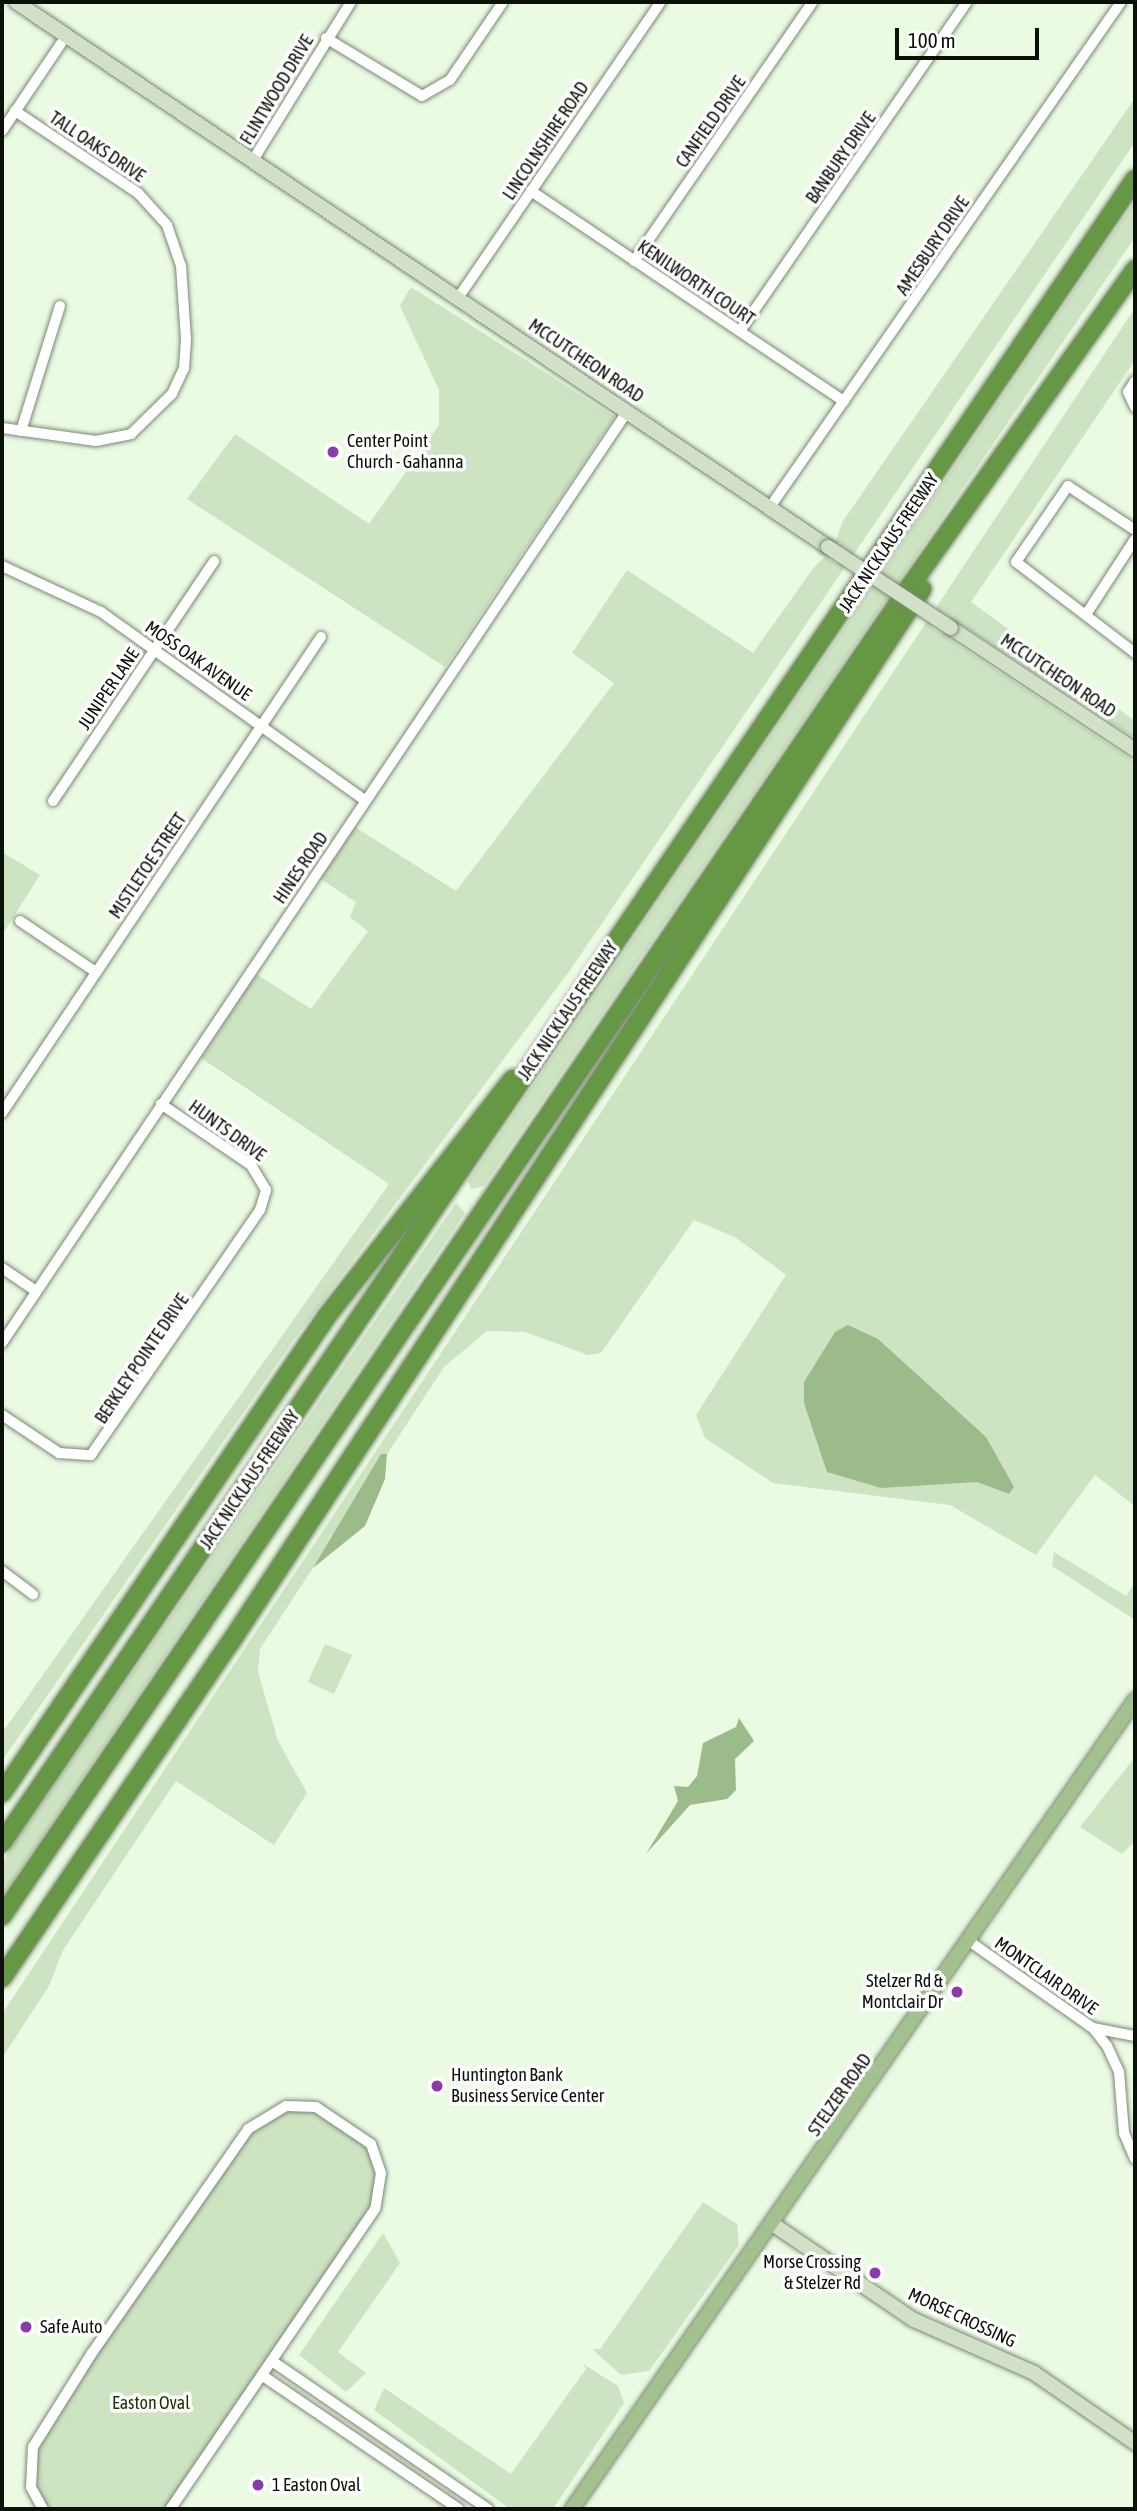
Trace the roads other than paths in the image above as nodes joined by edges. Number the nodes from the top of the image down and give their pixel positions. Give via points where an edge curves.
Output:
1 (16, 2) edge
2 (351, 2) edge
3 (503, 2) edge
4 (661, 2) edge
5 (813, 2) edge
6 (967, 2) edge
7 (1121, 2) edge
8 (66, 36) junction
9 (326, 38) junction
10 (15, 111) junction
11 (2, 131) edge
12 (253, 160) junction
13 (1135, 179) edge
14 (531, 191) junction
15 (634, 261) junction
16 (1135, 270) edge
17 (458, 298) junction
18 (60, 306) dead end
19 (1102, 319) junction
20 (740, 331) junction
21 (1135, 381) edge
22 (844, 401) junction
23 (1135, 407) edge
24 (626, 412) junction
25 (2, 428) edge
26 (21, 431) junction
27 (770, 507) junction
28 (1135, 530) edge
29 (1135, 539) edge
30 (214, 561) dead end
31 (2, 566) edge
32 (1087, 613) junction
33 (321, 637) dead end
34 (154, 650) junction
35 (1135, 653) edge
36 (261, 726) junction
37 (1135, 750) edge
38 (365, 800) junction
39 (53, 801) dead end
40 (20, 921) dead end
41 (96, 972) junction
42 (540, 1046) junction
43 (161, 1104) junction
44 (2, 1112) edge
45 (266, 1190) joint
46 (2, 1268) edge
47 (36, 1291) junction
48 (2, 1343) edge
49 (2, 1415) edge
50 (2, 1572) edge
51 (33, 1594) dead end
52 (230, 1643) junction
53 (83, 1674) junction
54 (1135, 1700) edge
55 (2, 1774) edge
56 (2, 1793) edge
57 (2, 1843) edge
58 (2, 1916) edge
59 (968, 1941) junction
60 (2, 1978) edge
61 (2, 1989) edge
62 (1093, 2028) junction
63 (1135, 2036) edge
64 (1135, 2159) edge
65 (774, 2225) junction
66 (272, 2361) junction
67 (263, 2376) junction
68 (1135, 2443) edge
69 (43, 2509) edge
70 (170, 2509) edge
71 (459, 2509) edge
72 (488, 2509) edge
73 (572, 2509) edge

1 - 8 main road, MCCUTCHEON ROAD
2 - 9 street, FLINTWOOD DRIVE
3 - 9 street via 450,80 422,96
4 - 14 street, LINCOLNSHIRE ROAD
5 - 15 street, CANFIELD DRIVE
6 - 20 street, BANBURY DRIVE
7 - 22 street, AMESBURY DRIVE
8 - 10 street
8 - 12 main road, MCCUTCHEON ROAD
9 - 12 street, FLINTWOOD DRIVE
10 - 11 street
10 - 26 street, TALL OAKS DRIVE via 138,193 167,225 181,266 186,340 184,368 172,394 131,434 96,442
12 - 17 main road, MCCUTCHEON ROAD
13 - 42 highway, JACK NICKLAUS FREEWAY
14 - 15 street, KENILWORTH COURT
14 - 17 street, LINCOLNSHIRE ROAD
15 - 20 street, KENILWORTH COURT
16 - 19 highway
17 - 24 main road, MCCUTCHEON ROAD
18 - 26 street
19 - 52 highway
19 - 58 highway via 896,607
20 - 22 street, KENILWORTH COURT
21 - 23 street via 1128,392
22 - 27 street, AMESBURY DRIVE
24 - 27 main road, MCCUTCHEON ROAD
24 - 38 street, HINES ROAD
25 - 26 street, TALL OAKS DRIVE
27 - 37 main road, MCCUTCHEON ROAD, bridge
28 - 32 street via 1068,486 1016,562
29 - 32 street
30 - 34 street, JUNIPER LANE
31 - 34 street, MOSS OAK AVENUE via 101,612
32 - 35 street
33 - 36 street, MISTLETOE STREET
34 - 36 street, MOSS OAK AVENUE
34 - 39 street, JUNIPER LANE
36 - 38 street, MOSS OAK AVENUE
36 - 41 street, MISTLETOE STREET
38 - 43 street, HINES ROAD
40 - 41 street
41 - 44 street, MISTLETOE STREET
42 - 53 highway via 327,1316
42 - 57 highway, JACK NICKLAUS FREEWAY via 492,1128
43 - 45 street, HUNTS DRIVE via 251,1165
43 - 47 street, HINES ROAD
45 - 49 street, BERKLEY POINTE DRIVE via 260,1210 91,1455 59,1453
46 - 47 street
47 - 48 street, HINES ROAD
50 - 51 street
52 - 60 highway
52 - 61 highway
53 - 55 highway
53 - 56 highway
54 - 59 main road, STELZER ROAD
59 - 62 street, MONTCLAIR DRIVE
59 - 65 main road, STELZER ROAD
62 - 63 street
62 - 64 street, MONTCLAIR DRIVE via 1118,2072 1124,2133
65 - 68 main road, MORSE CROSSING via 914,2320 1034,2373
65 - 73 main road, STELZER ROAD
66 - 67 street
66 - 69 street via 368,2222 381,2189 379,2158 361,2133 331,2113 302,2105 272,2110 248,2129 41,2430 31,2476
66 - 72 street
67 - 70 street
67 - 71 street

